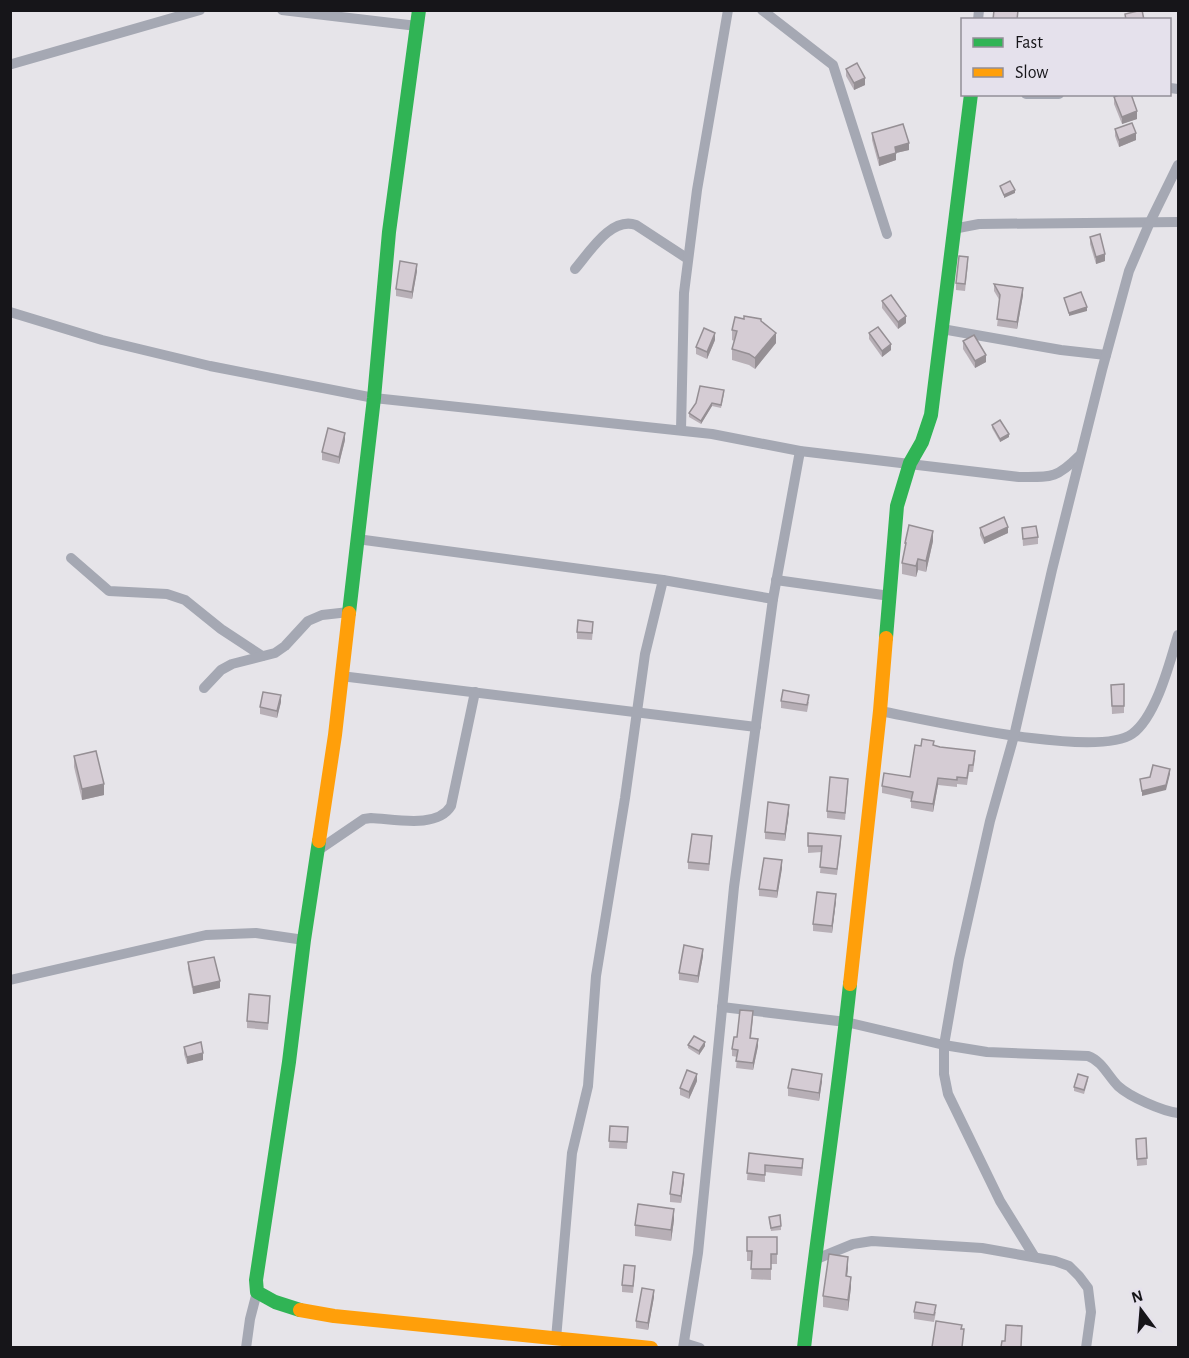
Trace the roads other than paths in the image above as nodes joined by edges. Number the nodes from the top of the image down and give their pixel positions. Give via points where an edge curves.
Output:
1 (200, 10) edge
2 (282, 10) edge
3 (419, 10) edge
4 (728, 10) edge
5 (762, 10) edge
6 (417, 26) junction
7 (12, 64) edge
8 (971, 96) edge
9 (1179, 165) edge
10 (1150, 222) junction
11 (1179, 222) edge
12 (953, 229) junction
13 (887, 234) dead end
14 (688, 260) junction
15 (575, 269) dead end
16 (10, 312) edge
17 (942, 329) junction
18 (1106, 355) junction
19 (374, 398) junction
20 (681, 430) junction
21 (800, 451) junction
22 (1081, 454) junction
23 (910, 463) junction
24 (357, 539) junction
25 (71, 558) dead end
26 (663, 580) junction
27 (776, 580) junction
28 (890, 596) junction
29 (773, 599) junction
30 (349, 612) junction
31 (1179, 635) edge
32 (261, 656) junction
33 (342, 676) junction
34 (204, 688) dead end
35 (475, 692) junction
36 (880, 711) junction
37 (637, 712) junction
38 (756, 727) junction
39 (1014, 736) junction
40 (317, 851) junction
41 (304, 940) junction
42 (10, 980) edge
43 (722, 1007) junction
44 (846, 1022) junction
45 (944, 1045) junction
46 (1179, 1113) edge
47 (1034, 1256) junction
48 (814, 1260) junction
49 (257, 1292) junction
50 (556, 1339) junction
51 (584, 1344) edge
52 (684, 1345) edge
53 (246, 1347) edge
54 (651, 1347) edge
55 (700, 1347) edge
56 (804, 1347) edge
57 (1086, 1347) edge

1 - 7 street
2 - 6 street
3 - 6 street
4 - 14 street
5 - 13 street via 833,65
6 - 19 street via 389,232
8 - 12 street
9 - 10 street
10 - 11 street
10 - 12 street via 979,224
10 - 18 street via 1129,271
12 - 17 street
14 - 15 street via 629,222 613,228
14 - 20 street
16 - 19 street via 102,340 210,366
17 - 18 street
17 - 23 street via 931,416
18 - 22 street
19 - 20 street
19 - 24 street
20 - 21 street
21 - 23 street
21 - 27 street
22 - 23 street via 1064,472 1048,477
22 - 39 street
23 - 28 street via 897,507
24 - 26 street
24 - 30 street
25 - 32 street via 109,591 167,594 185,600
26 - 29 street
26 - 37 street via 645,654
27 - 28 street
27 - 29 street
28 - 36 street
29 - 38 street
30 - 32 street via 308,621 280,650
30 - 33 street
31 - 39 street via 1159,695 1133,734 1100,743
32 - 34 street via 221,670
33 - 35 street
33 - 40 street
35 - 37 street
35 - 40 street via 447,814 428,821 364,819
36 - 39 street
36 - 44 street
37 - 38 street
37 - 50 street via 596,976 588,1086 572,1152
38 - 43 street
39 - 45 street via 990,821
40 - 41 street
41 - 42 street via 256,933 206,935
41 - 49 street
43 - 44 street
43 - 52 street via 698,1253
44 - 45 street
44 - 48 street
45 - 46 street via 987,1052 1094,1058 1119,1086 1136,1098
45 - 47 street via 948,1094 1000,1201
47 - 48 street via 982,1248 872,1241 853,1244
47 - 57 street via 1069,1266 1088,1288 1091,1312
48 - 56 street
49 - 50 street via 300,1310 334,1316
49 - 53 street
50 - 51 street
51 - 54 street
52 - 55 street

